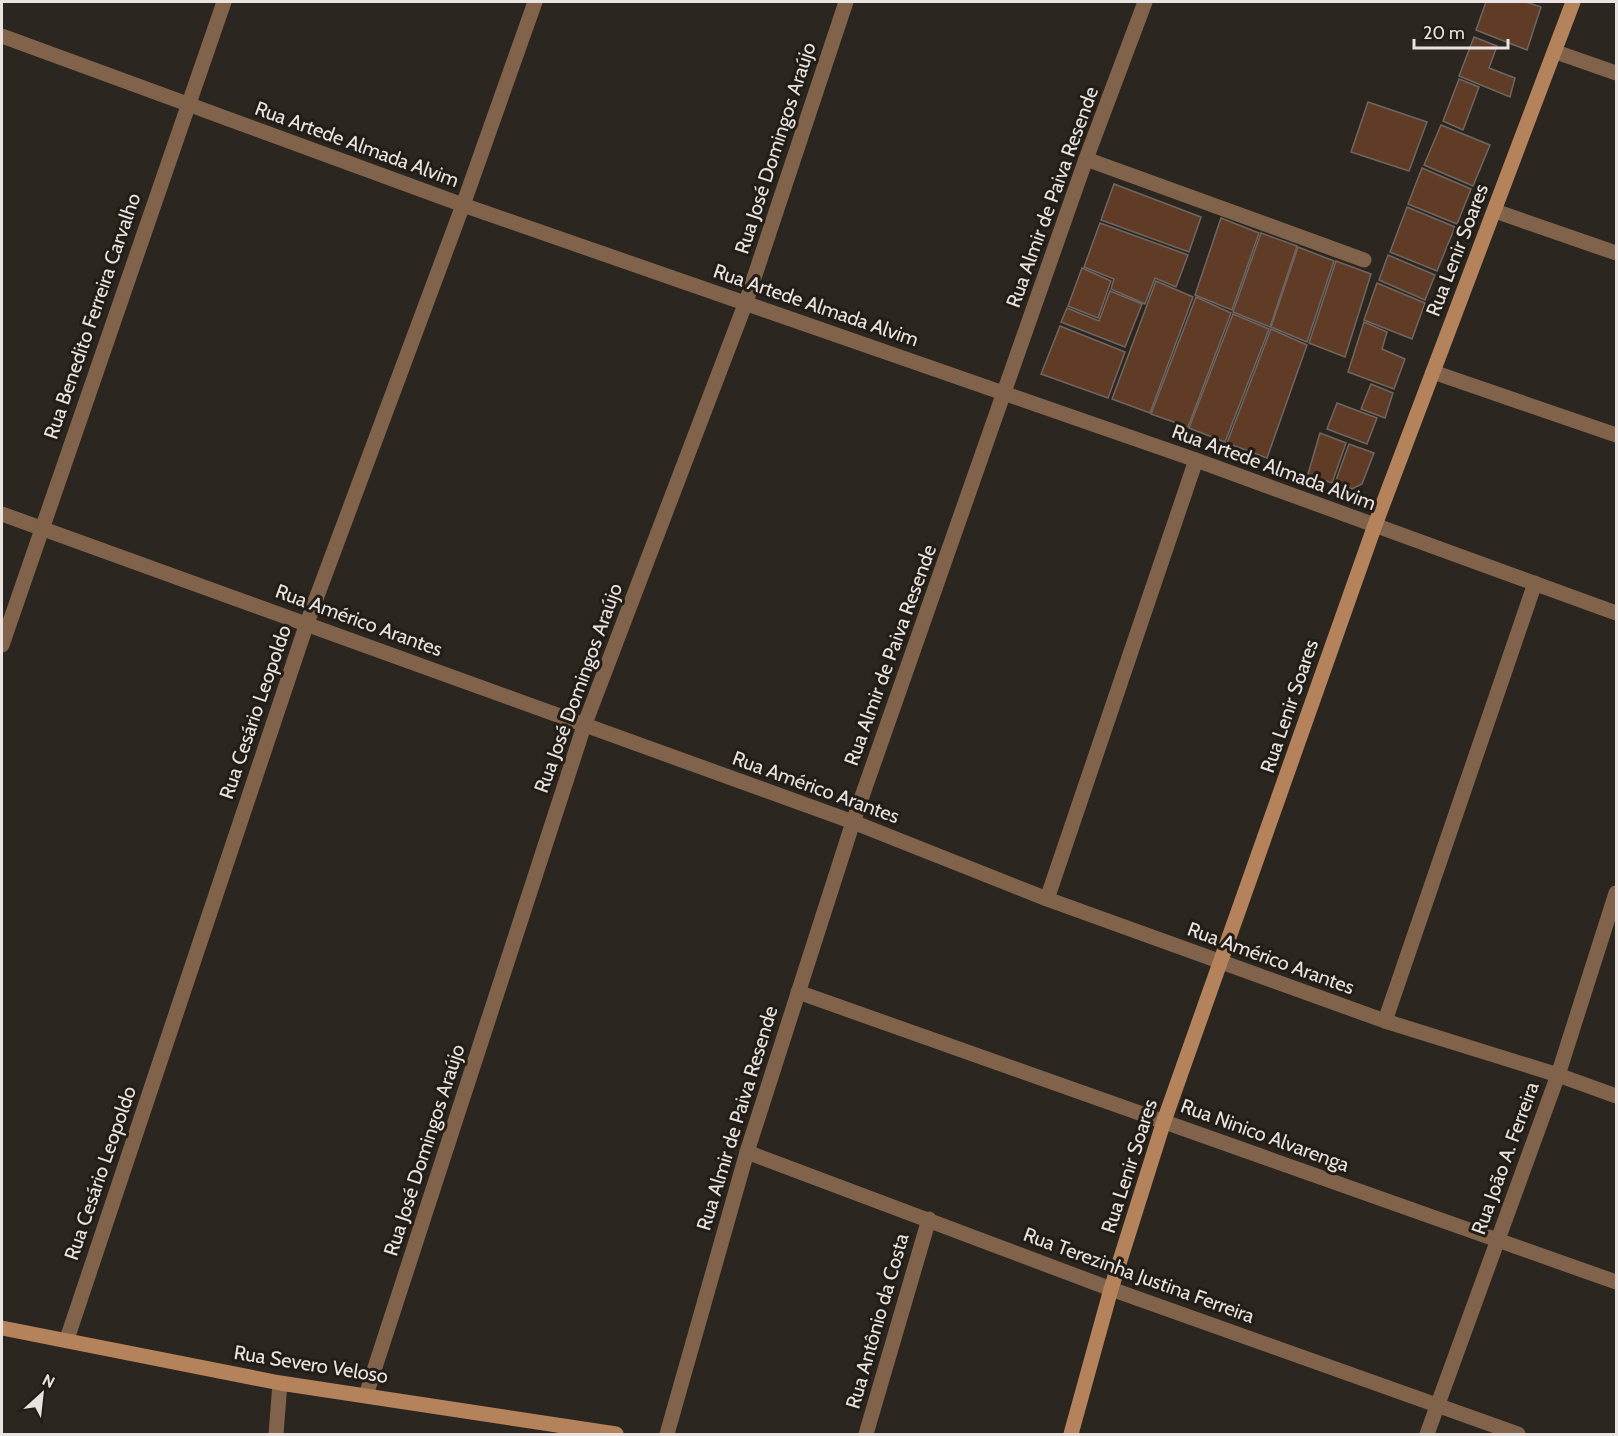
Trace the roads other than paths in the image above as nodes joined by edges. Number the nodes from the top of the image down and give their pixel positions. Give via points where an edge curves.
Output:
1 (224, 2) edge
2 (535, 2) edge
3 (846, 2) edge
4 (1145, 2) edge
5 (1574, 2) edge
6 (2, 36) edge
7 (1556, 52) junction
8 (1617, 73) edge
9 (188, 106) junction
10 (1086, 159) junction
11 (463, 205) junction
12 (1495, 211) junction
13 (1617, 253) edge
14 (1364, 260) dead end
15 (746, 302) junction
16 (1433, 372) junction
17 (1004, 394) junction
18 (1617, 435) edge
19 (1196, 460) junction
20 (2, 514) edge
21 (1375, 525) junction
22 (41, 528) junction
23 (1535, 583) junction
24 (1617, 613) edge
25 (307, 622) junction
26 (2, 645) edge
27 (584, 726) junction
28 (853, 822) junction
29 (1617, 893) edge
30 (1047, 899) junction
31 (1221, 962) junction
32 (798, 992) junction
33 (1385, 1021) junction
34 (1558, 1075) junction
35 (1617, 1096) edge
36 (1164, 1121) junction
37 (747, 1152) junction
38 (928, 1219) junction
39 (1498, 1240) junction
40 (1617, 1282) edge
41 (1111, 1289) junction
42 (2, 1328) edge
43 (67, 1340) junction
44 (280, 1383) junction
45 (366, 1395) junction
46 (1437, 1406) junction
47 (276, 1434) edge
48 (616, 1434) edge
49 (667, 1434) edge
50 (866, 1434) edge
51 (1071, 1434) edge
52 (1427, 1434) edge
53 (1518, 1434) edge

1 - 9 street, Rua Benedito Ferreira Carvalho
2 - 11 street, Rua Cesário Leopoldo
3 - 15 street, Rua José Domingos Araújo
4 - 10 street, Rua Almir de Paiva Resende
5 - 7 street, Rua Lenir Soares
6 - 9 street, Rua Artede Almada Alvim
7 - 8 street
7 - 12 street, Rua Lenir Soares
9 - 11 street, Rua Artede Almada Alvim
9 - 22 street, Rua Benedito Ferreira Carvalho
10 - 14 street
10 - 17 street, Rua Almir de Paiva Resende
11 - 15 street, Rua Artede Almada Alvim
11 - 25 street, Rua Cesário Leopoldo
12 - 13 street
12 - 16 street, Rua Lenir Soares
15 - 17 street, Rua Artede Almada Alvim
15 - 27 street, Rua José Domingos Araújo
16 - 18 street
16 - 21 street, Rua Lenir Soares
17 - 19 street, Rua Artede Almada Alvim
17 - 28 street, Rua Almir de Paiva Resende
19 - 21 street, Rua Artede Almada Alvim
19 - 30 street
20 - 22 street, Rua Américo Arantes
21 - 23 street, Rua Artede Almada Alvim
21 - 31 street, Rua Lenir Soares
22 - 25 street, Rua Américo Arantes
22 - 26 street, Rua Benedito Ferreira Carvalho
23 - 24 street, Rua Artede Almada Alvim
23 - 33 street
25 - 27 street, Rua Américo Arantes
25 - 43 street, Rua Cesário Leopoldo
27 - 28 street, Rua Américo Arantes
27 - 45 street, Rua José Domingos Araújo
28 - 30 street, Rua Américo Arantes
28 - 32 street, Rua Almir de Paiva Resende
29 - 34 street, Rua João A. Ferreira
30 - 31 street, Rua Américo Arantes
31 - 33 street, Rua Américo Arantes
31 - 36 street, Rua Lenir Soares
32 - 36 street, Rua Ninico Alvarenga
32 - 37 street, Rua Almir de Paiva Resende
33 - 34 street, Rua Américo Arantes
34 - 35 street, Rua Américo Arantes
34 - 39 street, Rua João A. Ferreira
36 - 39 street, Rua Ninico Alvarenga
36 - 41 street, Rua Lenir Soares
37 - 38 street, Rua Terezinha Justina Ferreira
37 - 49 street, Rua Almir de Paiva Resende
38 - 41 street, Rua Terezinha Justina Ferreira
38 - 50 street, Rua Antônio da Costa
39 - 40 street, Rua Ninico Alvarenga
39 - 46 street, Rua João A. Ferreira
41 - 46 street, Rua Terezinha Justina Ferreira
41 - 51 street, Rua Lenir Soares
42 - 43 street, Rua Severo Veloso
43 - 44 street, Rua Severo Veloso
44 - 45 street, Rua Severo Veloso
44 - 47 street
45 - 48 street, Rua Severo Veloso
46 - 52 street, Rua João A. Ferreira
46 - 53 street, Rua Terezinha Justina Ferreira

